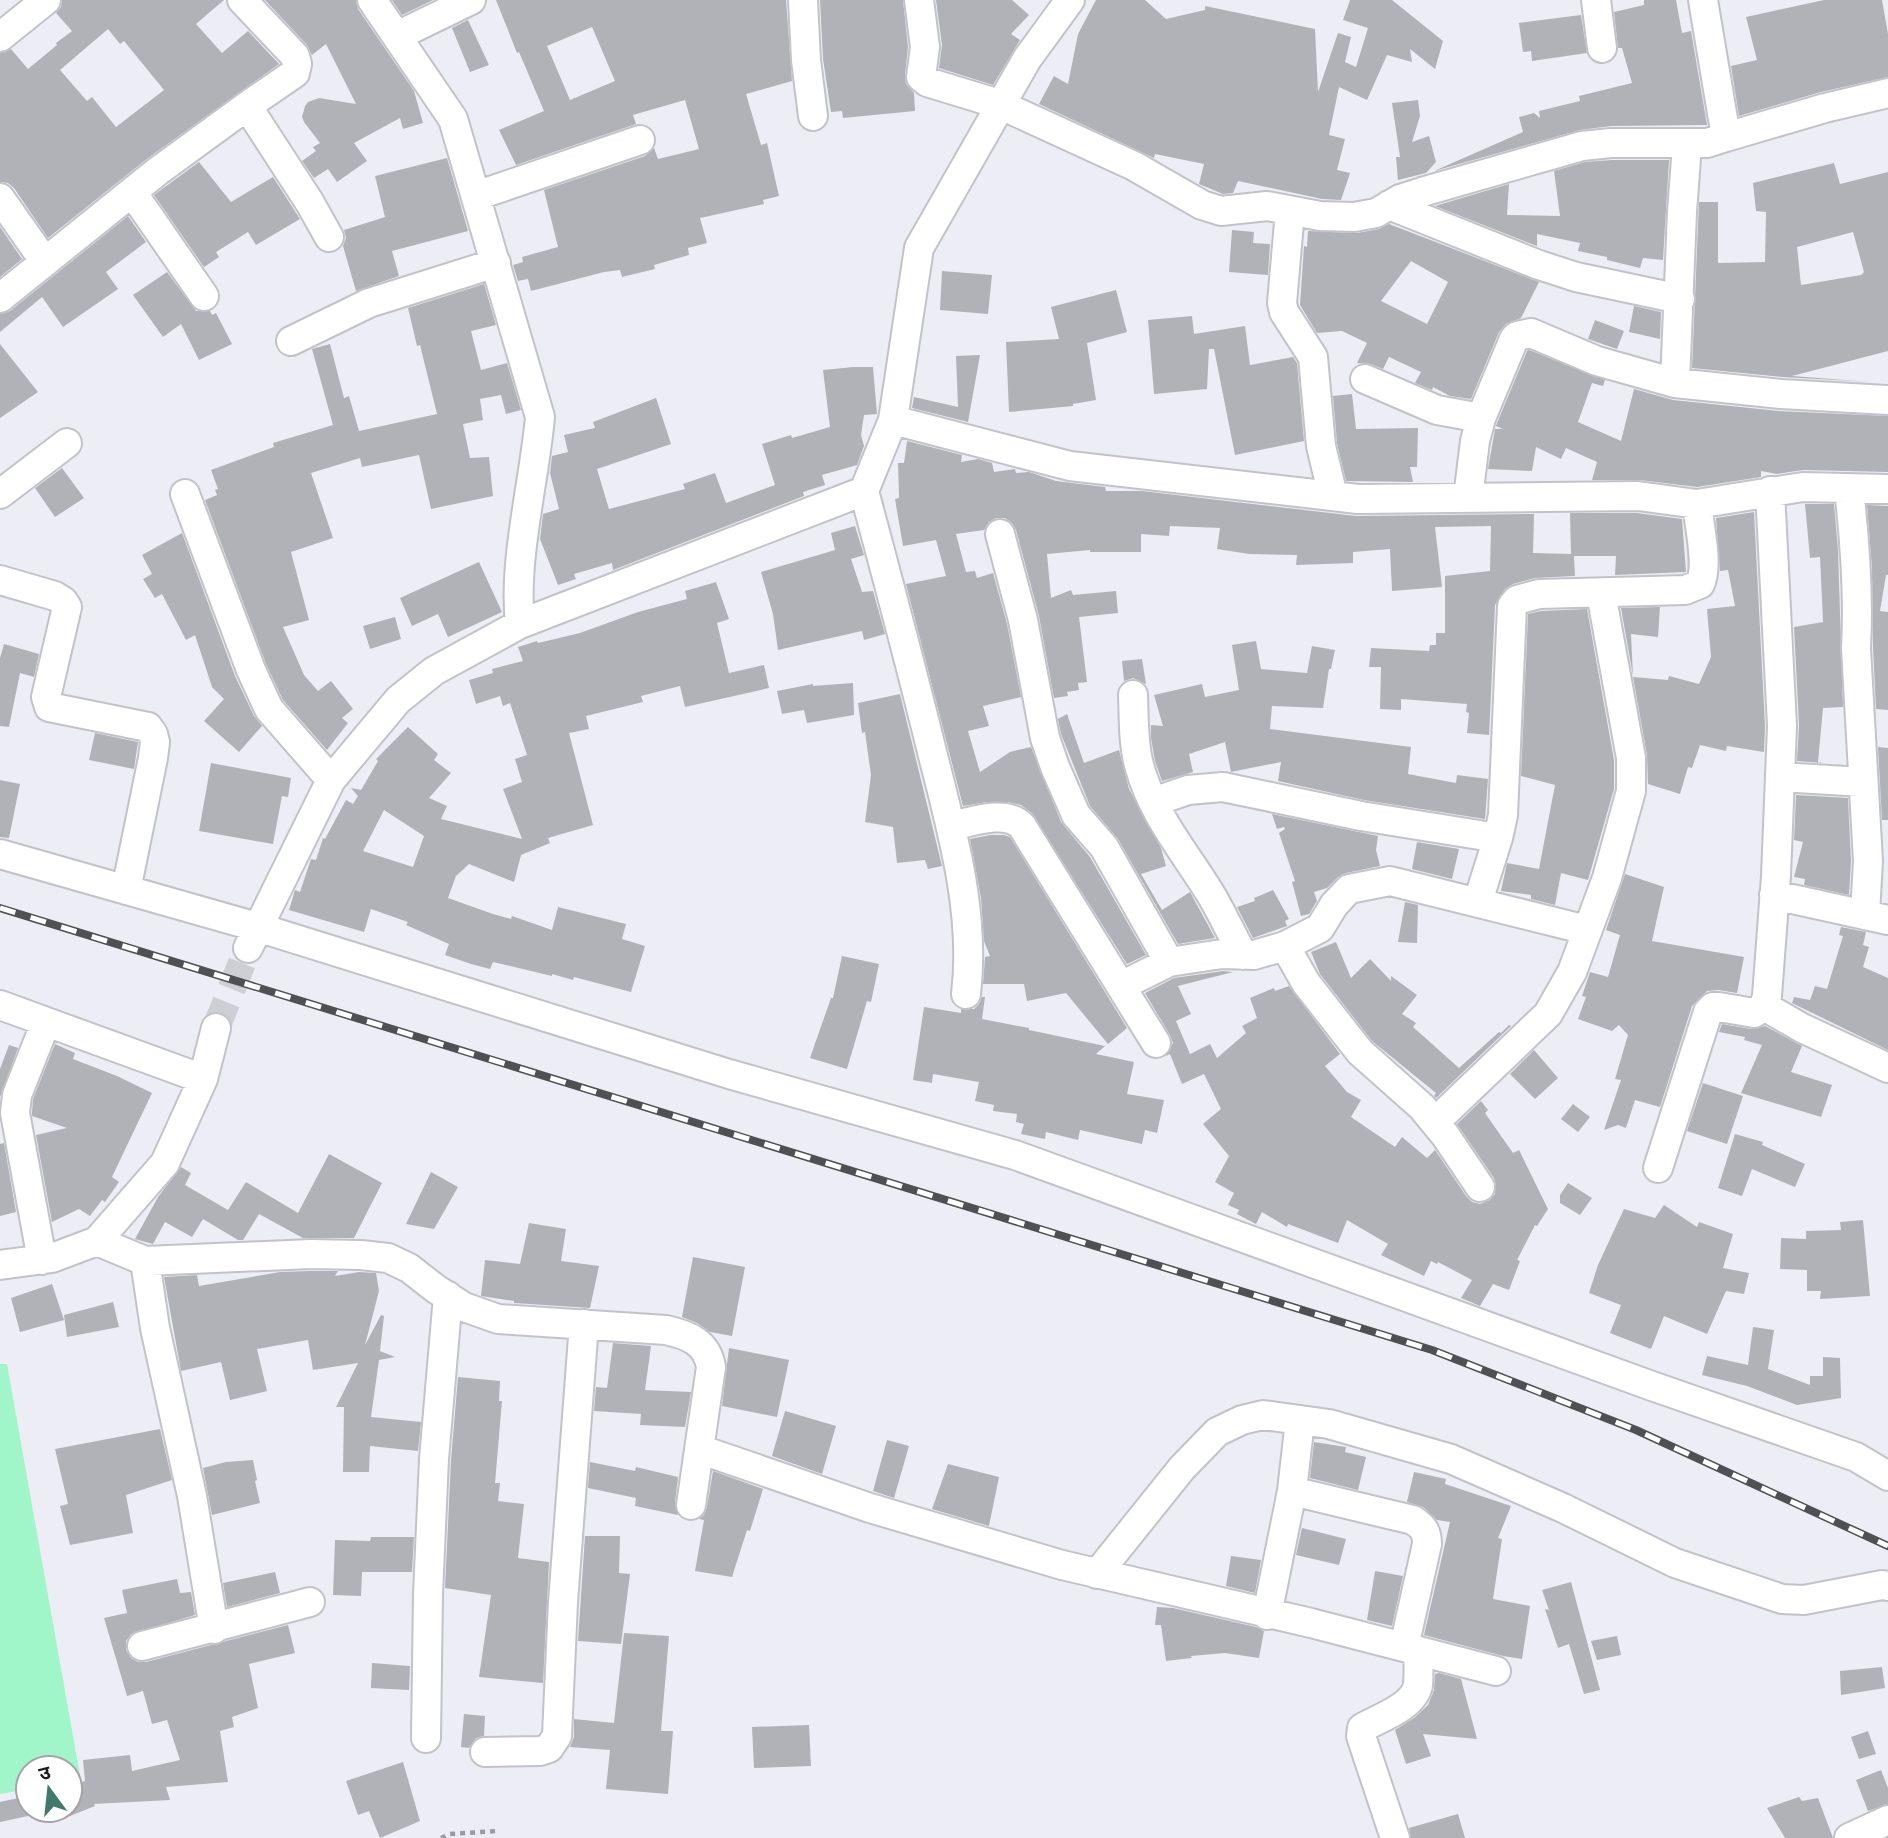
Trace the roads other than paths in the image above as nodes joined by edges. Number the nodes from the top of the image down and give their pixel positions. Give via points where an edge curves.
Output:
1 (46, 0) edge
2 (242, 0) edge
3 (471, 0) edge
4 (803, 0) edge
5 (919, 0) edge
6 (1070, 0) edge
7 (1596, 0) edge
8 (1703, 0) edge
9 (377, 2) edge
10 (397, 36) junction
11 (0, 37) edge
12 (1602, 48) dead end
13 (1888, 93) edge
14 (999, 104) junction
15 (247, 106) junction
16 (813, 116) dead end
17 (1726, 137) junction
18 (640, 140) dead end
19 (1688, 145) junction
20 (132, 192) junction
21 (476, 195) junction
22 (0, 198) edge
23 (1390, 205) junction
24 (1290, 211) junction
25 (329, 237) dead end
26 (45, 262) junction
27 (496, 263) junction
28 (204, 296) dead end
29 (0, 298) edge
30 (1680, 299) junction
31 (292, 341) dead end
32 (1366, 379) dead end
33 (1675, 383) junction
34 (1888, 400) edge
35 (1481, 418) junction
36 (893, 420) junction
37 (66, 443) dead end
38 (1849, 489) junction
39 (1888, 489) edge
40 (864, 491) junction
41 (1770, 491) junction
42 (0, 494) edge
43 (186, 494) dead end
44 (1333, 496) junction
45 (1468, 498) junction
46 (1697, 504) junction
47 (1000, 534) dead end
48 (0, 580) edge
49 (1601, 593) junction
50 (520, 624) junction
51 (1133, 695) dead end
52 (1780, 777) junction
53 (331, 780) junction
54 (1863, 782) junction
55 (1153, 802) junction
56 (951, 826) junction
57 (1499, 838) junction
58 (0, 853) edge
59 (126, 890) junction
60 (1774, 895) junction
61 (1478, 901) junction
62 (1877, 917) edge
63 (1587, 930) junction
64 (253, 937) junction
65 (1285, 947) junction
66 (1243, 955) junction
67 (1169, 962) junction
68 (1121, 986) junction
69 (966, 994) dead end
70 (0, 1005) edge
71 (1764, 1006) junction
72 (46, 1021) junction
73 (216, 1028) tunnel mouth
74 (1156, 1043) dead end
75 (1888, 1068) edge
76 (203, 1079) junction
77 (1435, 1122) junction
78 (1658, 1168) dead end
79 (1480, 1187) dead end
80 (97, 1241) junction
81 (42, 1260) junction
82 (145, 1261) junction
83 (0, 1265) edge
84 (448, 1296) junction
85 (584, 1324) junction
86 (1300, 1420) junction
87 (699, 1448) junction
88 (1888, 1476) edge
89 (1292, 1491) junction
90 (691, 1506) dead end
91 (1097, 1574) junction
92 (1888, 1586) edge
93 (310, 1602) dead end
94 (1267, 1615) junction
95 (214, 1629) junction
96 (142, 1646) dead end
97 (1412, 1649) junction
98 (1496, 1671) dead end
99 (426, 1738) dead end
100 (485, 1752) dead end
101 (1888, 1820) edge
102 (1395, 1838) edge
103 (1849, 1838) edge

1 - 11 street
2 - 15 street via 295,56 297,64 295,73
3 - 10 street
4 - 16 street
5 - 14 street via 925,47 921,77
6 - 14 street
7 - 12 street
8 - 17 street
9 - 10 street
10 - 21 street via 453,119
13 - 17 street
14 - 24 street via 1134,166 1202,205 1221,211 1267,206
14 - 36 street via 919,248
15 - 20 street
15 - 25 street
17 - 19 street
18 - 21 street
19 - 23 street via 1583,146
19 - 30 street
20 - 26 street
20 - 28 street
21 - 27 street
22 - 26 street
23 - 24 street via 1353,217
23 - 30 street via 1576,277
24 - 44 street via 1282,303 1312,357 1321,446
26 - 29 street
27 - 31 street via 369,303
27 - 50 street via 541,417 517,595
30 - 33 street
32 - 35 street via 1437,410
33 - 34 street
33 - 35 street via 1523,334 1514,339
35 - 45 street
36 - 40 street
36 - 44 street via 1070,466
37 - 42 street
38 - 39 street
38 - 41 street
38 - 54 street
40 - 50 street
40 - 56 street
41 - 46 street
41 - 52 street via 1782,726
43 - 53 street via 269,709
44 - 45 street
45 - 46 street via 1638,496
46 - 49 street via 1704,577 1700,584 1685,590
47 - 67 street via 1055,767 1076,815 1104,847
48 - 59 street via 55,596 66,607 46,697 49,707 148,727 153,734 153,758
49 - 57 street via 1525,596 1512,606
49 - 63 street via 1631,758 1631,791
50 - 53 street via 433,671 398,700
51 - 55 street via 1138,763
52 - 54 street
52 - 60 street
53 - 64 street
54 - 62 street
55 - 57 street via 1188,790 1223,787 1361,817
55 - 66 street
56 - 68 street via 1016,819
56 - 69 street via 966,926
57 - 61 street
58 - 59 street
59 - 64 street
60 - 62 street
60 - 71 street
61 - 63 street
61 - 65 street via 1390,881 1361,886 1342,895 1320,928
63 - 77 street via 1572,972 1548,1014
64 - 88 street via 1015,1154 1856,1457
65 - 66 street
65 - 77 street via 1306,983 1360,1052
66 - 67 street
67 - 68 street
68 - 74 street
70 - 72 street
71 - 75 street
71 - 78 street via 1750,1014 1719,1007 1709,1012
72 - 76 street
72 - 81 street via 17,1095 15,1113
73 - 76 street
76 - 80 street via 166,1163
77 - 79 street
80 - 81 street
80 - 82 street
81 - 83 street
82 - 84 street via 311,1254 388,1258
82 - 95 street
84 - 85 street via 498,1319
84 - 99 street via 434,1459
85 - 87 street via 666,1330 692,1338 703,1347 711,1367
85 - 100 street via 557,1736 549,1748 540,1751
86 - 89 street
86 - 91 street via 1263,1415 1217,1432
86 - 92 street via 1451,1459 1675,1563 1782,1599 1804,1600
87 - 90 street
87 - 91 street via 870,1508
89 - 94 street
89 - 97 street via 1413,1520 1423,1527 1427,1544
91 - 94 street
93 - 95 street
94 - 97 street
95 - 96 street
97 - 98 street
97 - 102 street via 1418,1686 1415,1694 1362,1728 1361,1736
101 - 103 street

